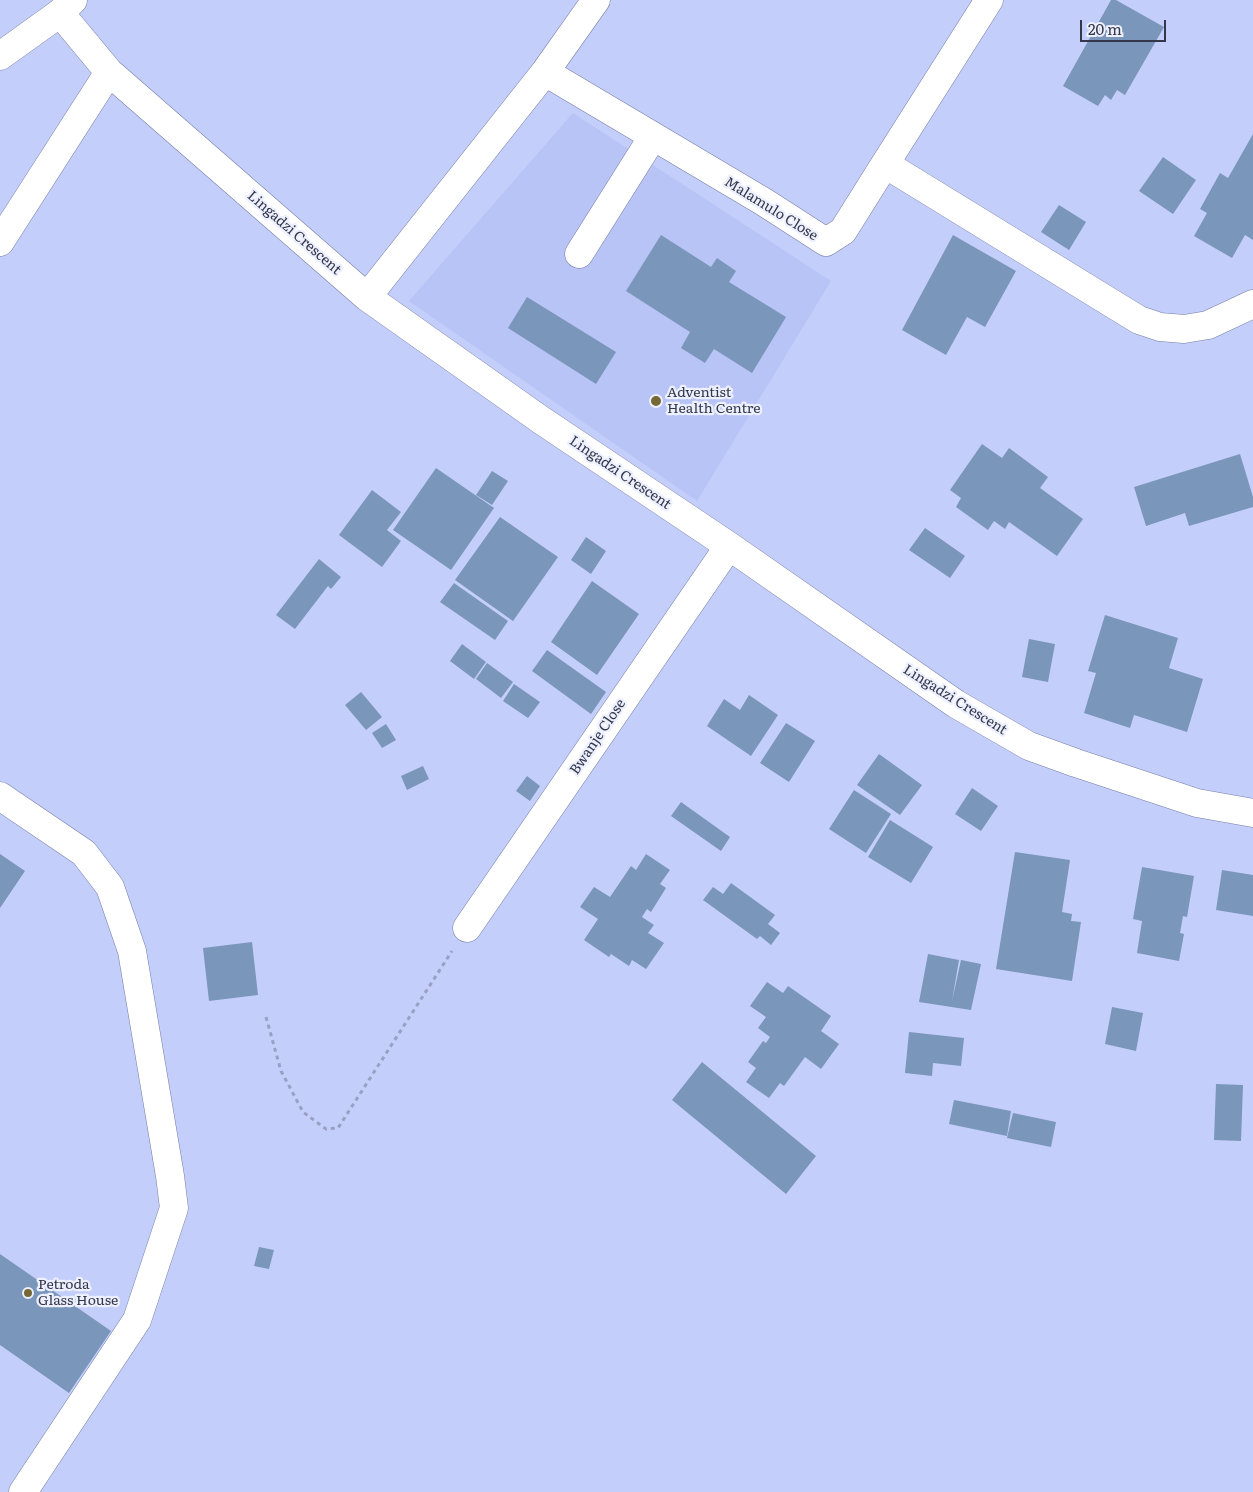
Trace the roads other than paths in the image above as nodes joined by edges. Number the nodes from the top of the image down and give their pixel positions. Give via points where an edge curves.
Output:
1 (596, 0) edge
2 (989, 0) edge
3 (67, 7) edge
4 (0, 56) edge
5 (109, 72) junction
6 (545, 72) junction
7 (652, 138) junction
8 (885, 164) junction
9 (0, 242) edge
10 (579, 254) dead end
11 (368, 297) junction
12 (1253, 304) edge
13 (729, 546) junction
14 (0, 796) edge
15 (1253, 813) edge
16 (467, 928) road end
17 (23, 1492) edge

1 - 6 street
2 - 8 street
3 - 4 street
3 - 5 street, Lingadzi Crescent
5 - 9 street
5 - 11 street, Lingadzi Crescent
6 - 7 street, Malamulo Close
6 - 11 street
7 - 8 street, Malamulo Close via 764,202 826,242 843,231
7 - 10 street
8 - 12 street via 1139,320 1160,328 1208,325
11 - 13 street, Lingadzi Crescent via 541,420
13 - 15 street, Lingadzi Crescent via 956,704 1029,746 1197,803
13 - 16 street, Bwanje Close
14 - 17 street via 84,853 110,887 132,951 174,1208 137,1320

